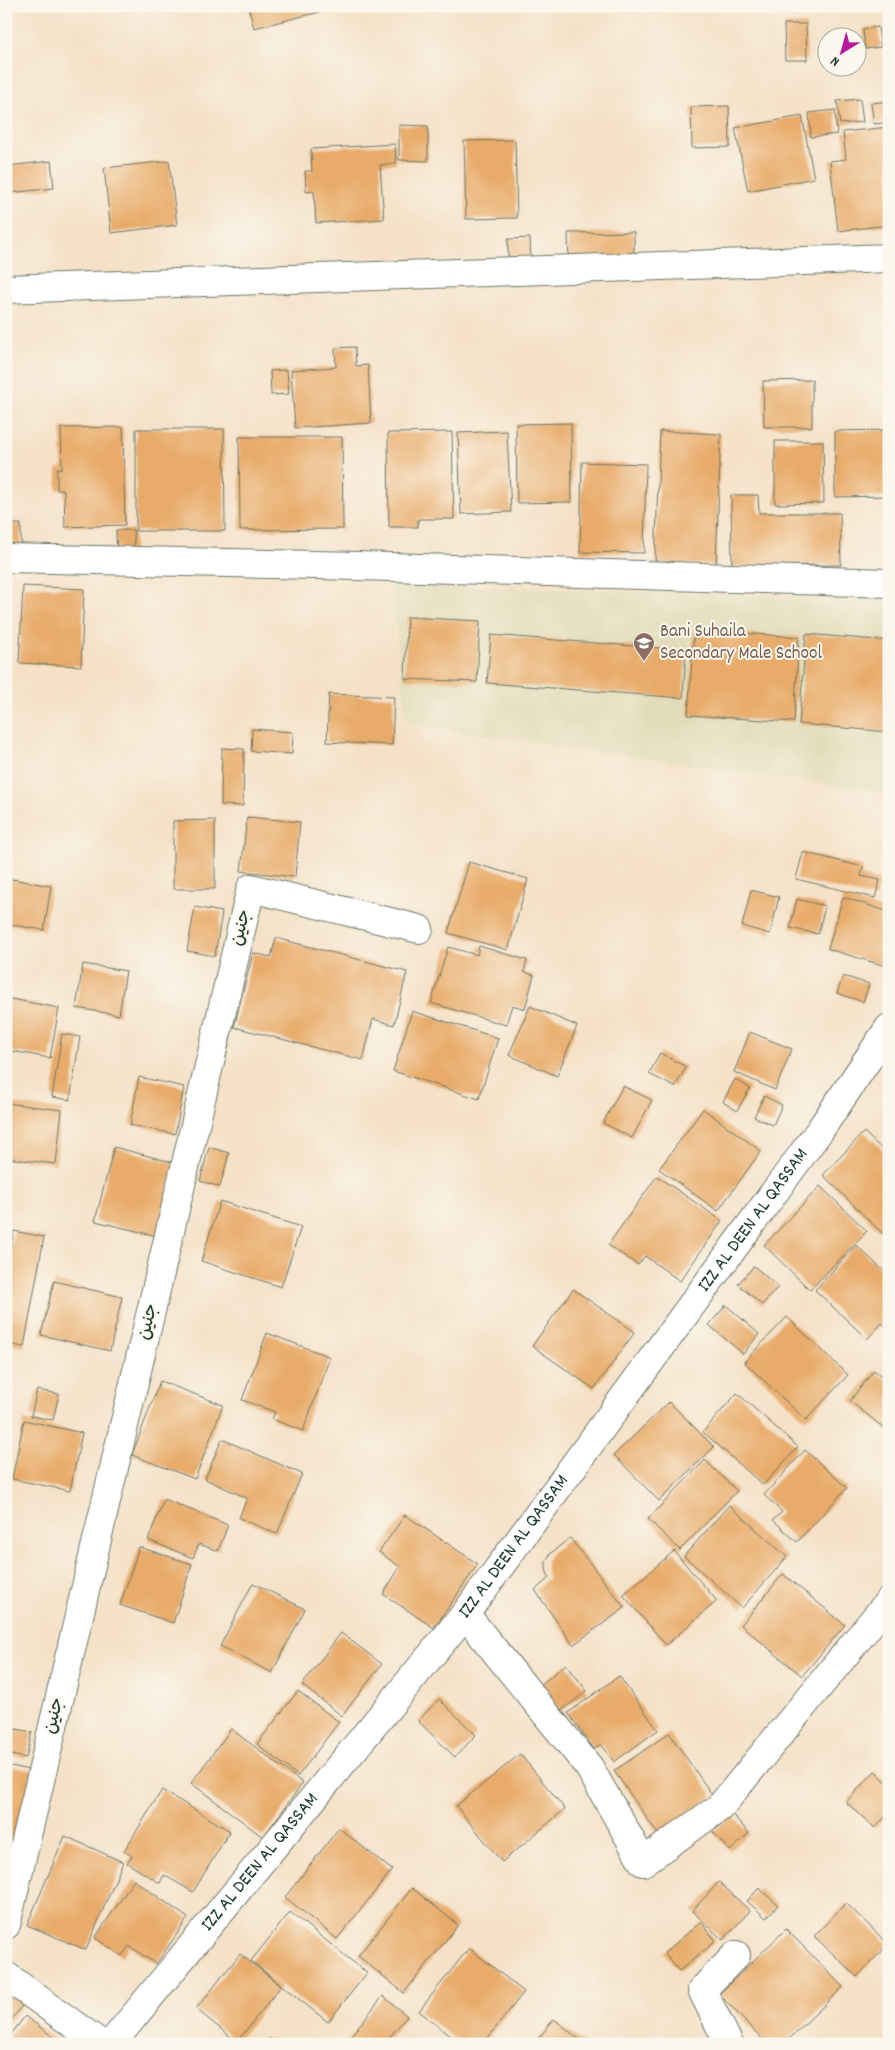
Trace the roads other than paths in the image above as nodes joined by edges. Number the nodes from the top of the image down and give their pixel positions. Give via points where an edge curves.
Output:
1 (889, 258) edge
2 (6, 289) edge
3 (6, 558) edge
4 (889, 583) edge
5 (419, 928) dead end
6 (889, 1028) edge
7 (889, 1601) edge
8 (466, 1614) junction
9 (6, 1924) edge
10 (736, 1955) dead end
11 (6, 1976) edge
12 (101, 2044) edge
13 (111, 2044) edge
14 (729, 2044) edge

1 - 2 street
3 - 4 street
5 - 9 street, جنين via 251,888
6 - 8 street, IZZ AL DEEN AL QASSAM via 820,1130
7 - 8 street via 720,1807 643,1862 589,1767
8 - 13 street, IZZ AL DEEN AL QASSAM
10 - 14 street via 702,1990
11 - 12 street

